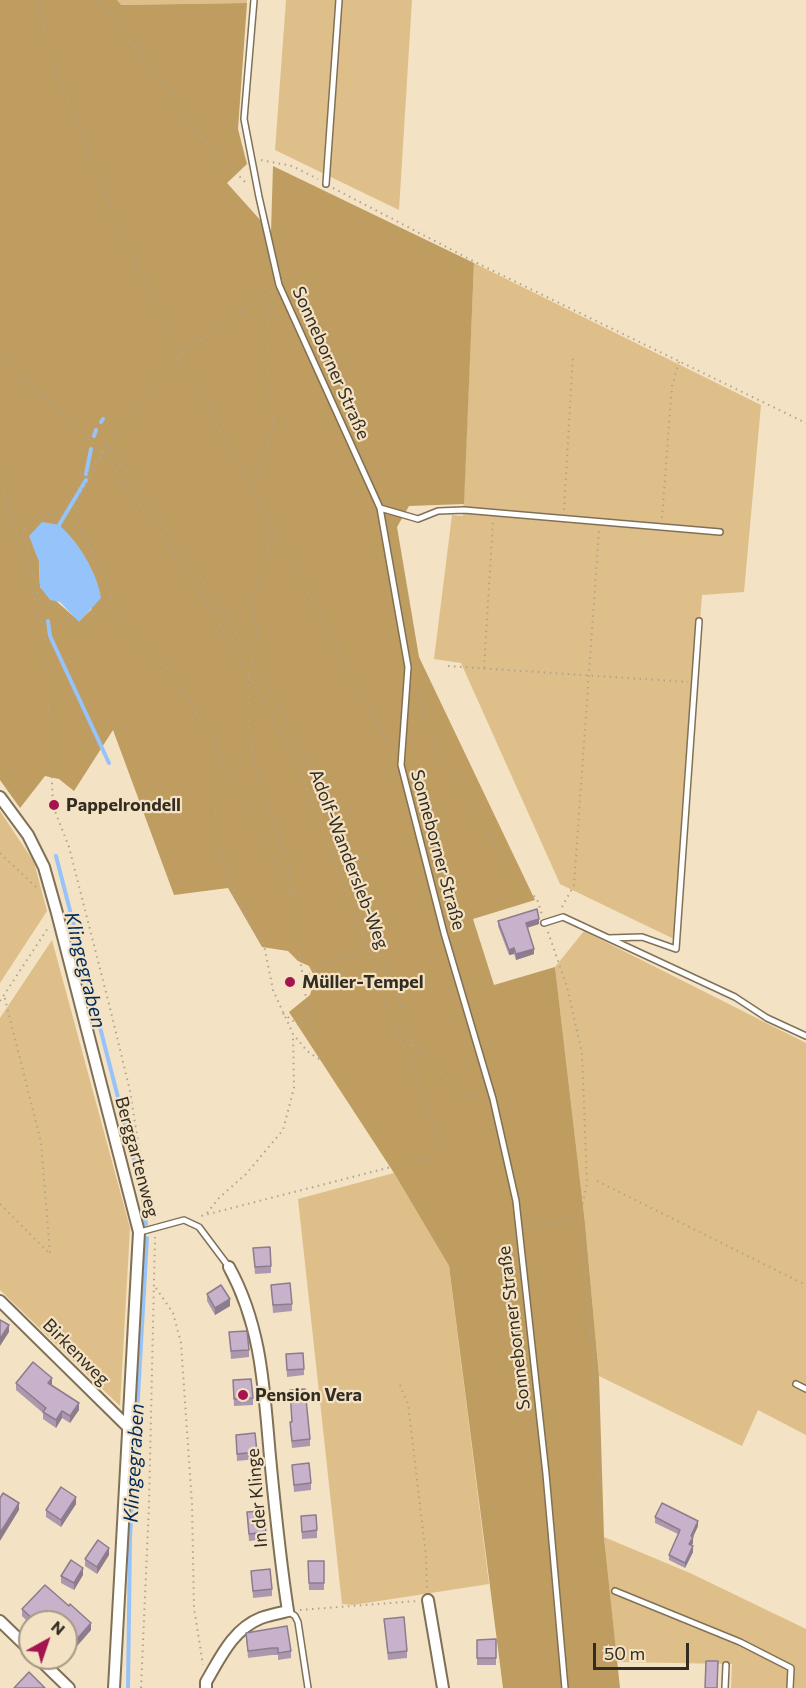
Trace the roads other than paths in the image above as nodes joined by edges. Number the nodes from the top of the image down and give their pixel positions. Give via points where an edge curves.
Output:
1 (254, 0) edge
2 (339, 0) edge
3 (326, 184) road end
4 (380, 508) junction
5 (720, 532) dead end
6 (699, 621) dead end
7 (0, 797) edge
8 (544, 923) road end
9 (609, 938) junction
10 (806, 1036) edge
11 (139, 1232) junction
12 (229, 1267) joint
13 (0, 1301) edge
14 (796, 1384) dead end
15 (806, 1389) edge
16 (129, 1428) junction
17 (615, 1591) dead end
18 (428, 1600) road end
19 (288, 1611) junction
20 (0, 1621) edge
21 (18, 1638) edge
22 (726, 1665) dead end
23 (50, 1670) edge
24 (206, 1685) edge
25 (69, 1688) edge
26 (114, 1688) edge
27 (308, 1688) edge
28 (443, 1688) edge
29 (565, 1688) edge
30 (725, 1688) edge
31 (790, 1688) edge

1 - 4 lane, Sonneborner Straße via 244,118 279,285
2 - 3 lane
4 - 5 lane via 418,519 438,511 464,510
4 - 29 lane, Sonneborner Straße via 408,667 401,765 444,933 493,1099 516,1201
6 - 9 lane via 676,949 642,938
7 - 11 street, Berggartenweg via 28,835 44,867
8 - 9 lane via 563,917
9 - 10 lane via 735,997
11 - 12 lane via 184,1220 199,1227
11 - 16 street, Berggartenweg
12 - 19 street, In der Klinge via 250,1314 263,1371 279,1556
13 - 16 street, Birkenweg
14 - 15 lane
16 - 26 street, Berggartenweg
17 - 31 lane via 740,1642 791,1668
18 - 28 street
19 - 24 street via 261,1618 239,1633
19 - 27 lane via 298,1622
20 - 21 street
22 - 30 lane
23 - 25 street

